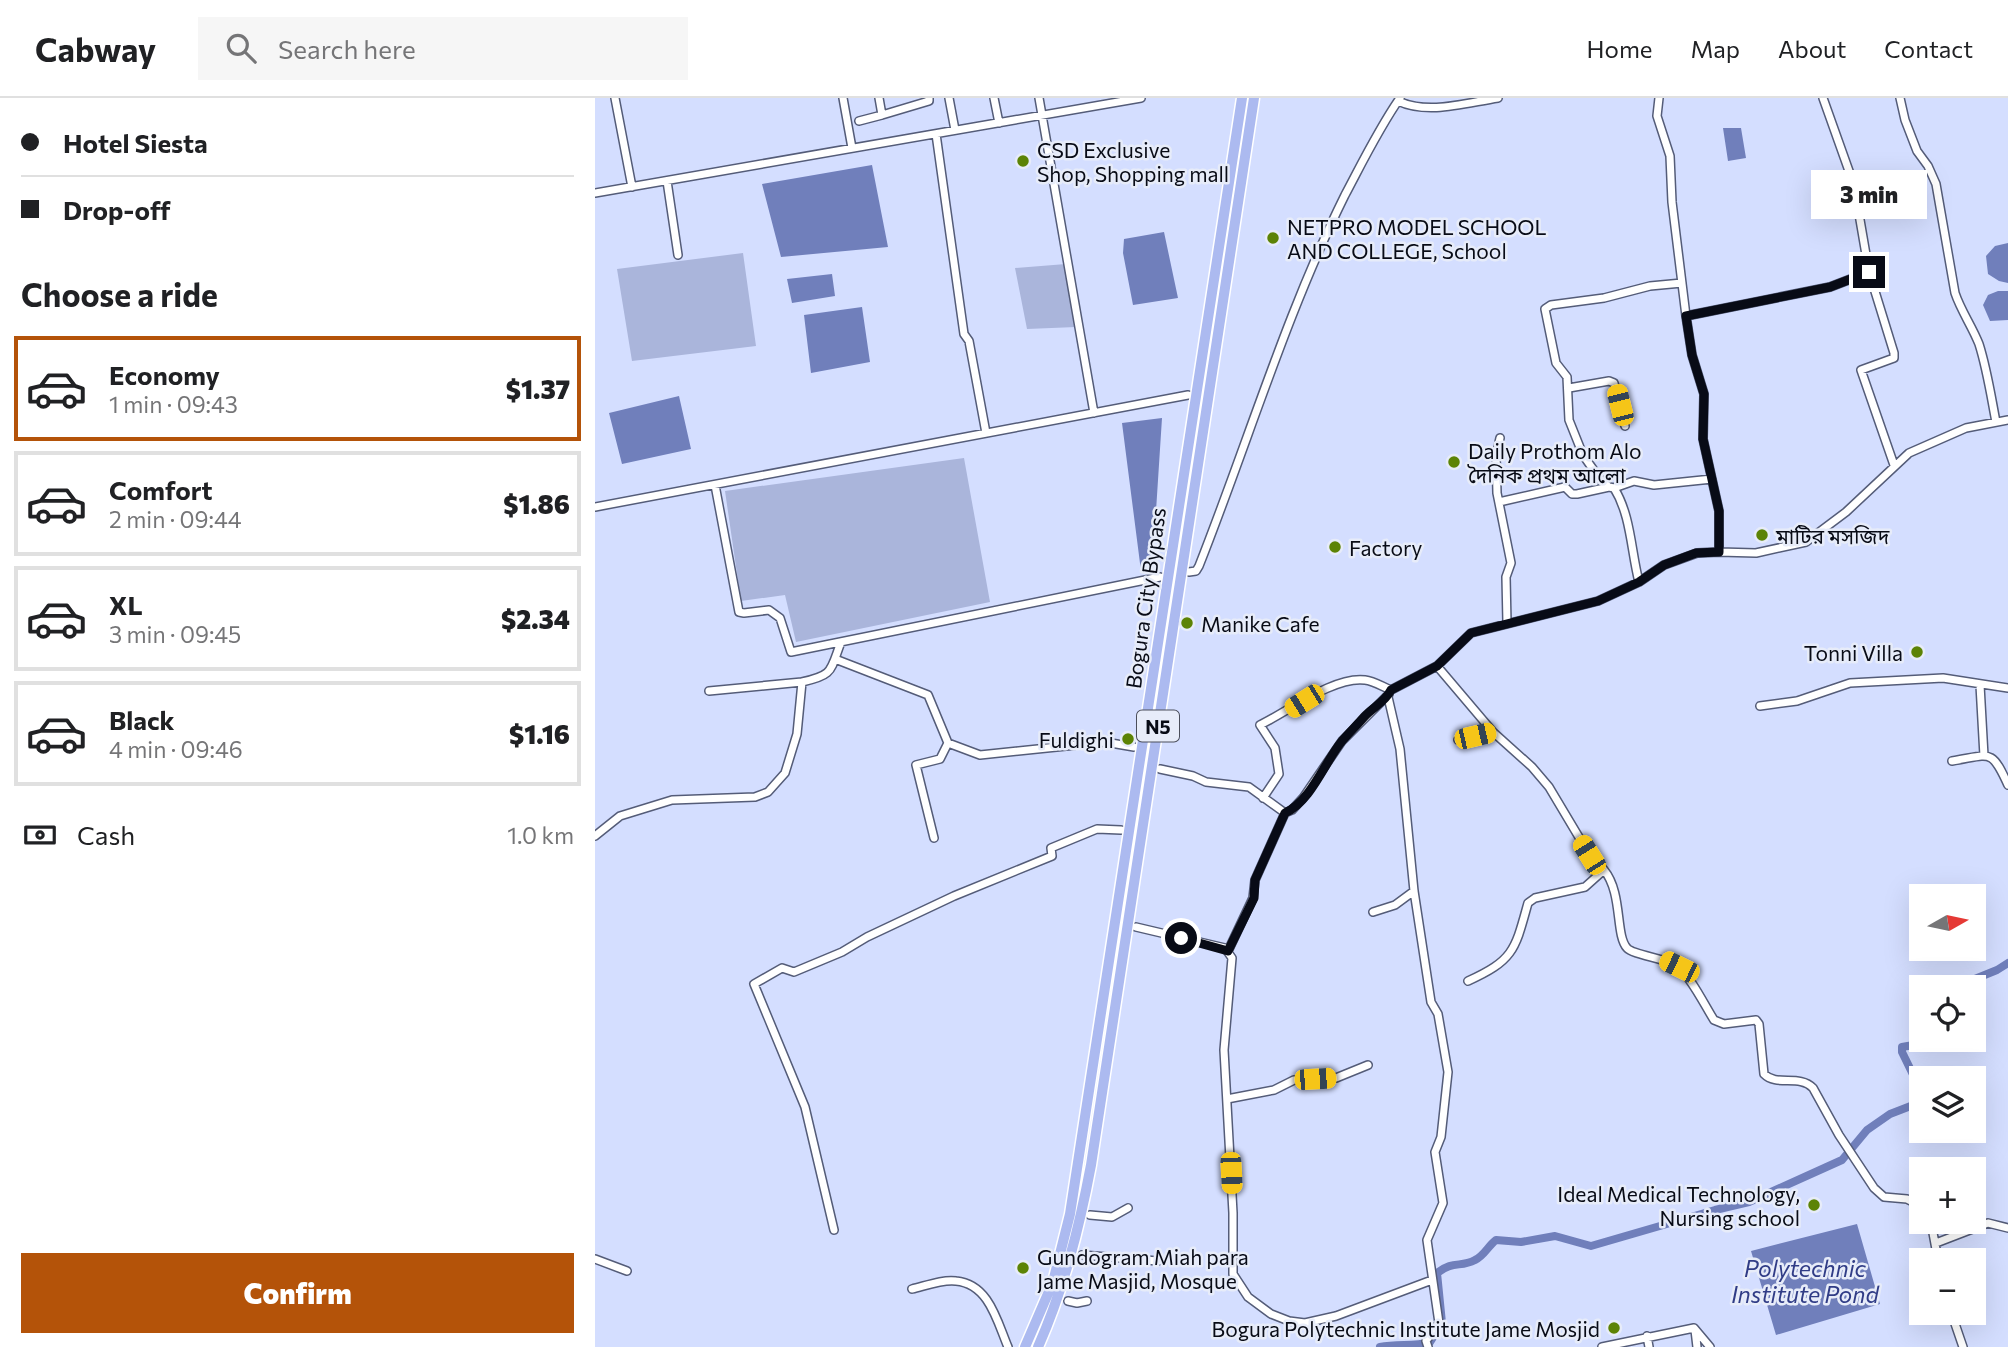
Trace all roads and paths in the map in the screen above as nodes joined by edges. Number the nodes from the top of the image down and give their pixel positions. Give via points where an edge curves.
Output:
1 (615, 98) edge
2 (843, 98) edge
3 (879, 98) edge
4 (929, 98) edge
5 (949, 98) edge
6 (994, 98) edge
7 (1039, 98) edge
8 (1083, 98) edge
9 (1141, 98) edge
10 (1242, 98) edge
11 (1254, 98) edge
12 (1498, 98) edge
13 (1658, 98) edge
14 (1823, 98) edge
15 (1901, 98) edge
16 (1130, 99) edge
17 (1399, 99) edge
18 (1085, 108) junction
19 (881, 115) junction
20 (1043, 115) junction
21 (859, 121) dead end
22 (999, 123) junction
23 (955, 130) junction
24 (936, 134) junction
25 (852, 148) junction
26 (667, 181) junction
27 (632, 187) junction
28 (595, 193) edge
29 (678, 255) dead end
30 (1869, 272) junction
31 (1682, 283) junction
32 (1686, 316) junction
33 (1569, 388) junction
34 (1188, 395) dead end
35 (1094, 413) junction
36 (2008, 420) edge
37 (1996, 422) junction
38 (1625, 426) dead end
39 (986, 433) junction
40 (1500, 438) dead end
41 (1894, 465) junction
42 (1712, 479) junction
43 (715, 485) junction
44 (1611, 488) junction
45 (1499, 502) junction
46 (595, 508) edge
47 (1719, 552) junction
48 (1189, 572) dead end
49 (1160, 577) dead end
50 (1639, 582) junction
51 (1507, 623) junction
52 (841, 642) junction
53 (835, 659) junction
54 (1437, 666) junction
55 (802, 682) junction
56 (1980, 685) junction
57 (2008, 688) edge
58 (709, 691) dead end
59 (1389, 694) junction
60 (1760, 706) dead end
61 (1493, 732) junction
62 (1458, 740) dead end
63 (948, 743) junction
64 (1133, 747) dead end
65 (1984, 756) junction
66 (1952, 761) dead end
67 (1160, 769) dead end
68 (2008, 785) edge
69 (1263, 798) junction
70 (1285, 813) junction
71 (1122, 830) dead end
72 (595, 836) edge
73 (934, 838) dead end
74 (1604, 870) junction
75 (1414, 891) junction
76 (1373, 912) dead end
77 (1136, 927) dead end
78 (1228, 951) junction
79 (1468, 981) dead end
80 (1368, 1065) dead end
81 (1227, 1098) junction
82 (1909, 1200) edge
83 (1128, 1208) dead end
84 (1090, 1215) dead end
85 (2008, 1228) edge
86 (834, 1230) dead end
87 (1934, 1234) edge
88 (1936, 1243) junction
89 (1937, 1248) edge
90 (1081, 1255) dead end
91 (595, 1259) edge
92 (1159, 1261) dead end
93 (627, 1271) dead end
94 (1432, 1280) junction
95 (912, 1289) dead end
96 (1068, 1301) dead end
97 (1087, 1301) dead end
98 (1955, 1325) edge
99 (1694, 1328) junction
100 (1647, 1336) junction
101 (1427, 1344) edge
102 (1008, 1347) edge
103 (1025, 1347) edge
104 (1038, 1347) edge
105 (1602, 1347) edge
106 (1649, 1347) edge
107 (1697, 1347) edge
108 (1710, 1347) edge
109 (1963, 1347) edge

1 - 27 street
2 - 25 street
3 - 19 street
4 - 19 street
5 - 23 street
6 - 22 street
7 - 20 street
8 - 18 street
9 - 16 street
10 - 103 highway, Bogura City Bypass via 1070,1214 1053,1282
11 - 104 highway, Bogura City Bypass / N5 via 1091,1166 1067,1273
12 - 17 street via 1430,108 1411,107
13 - 31 street via 1657,116 1670,156
14 - 30 street via 1854,185
15 - 37 street via 1917,151 1936,184 1955,293 1978,342
16 - 18 street
17 - 48 street via 1318,250 1199,566
18 - 20 street
19 - 21 street
20 - 22 street
20 - 35 street
22 - 23 street
23 - 24 street
24 - 25 street
24 - 39 street via 964,334
25 - 26 street
26 - 27 street
26 - 29 street
27 - 28 street
30 - 32 street via 1830,287
30 - 41 street via 1894,353 1893,358 1861,370
31 - 32 street
31 - 33 street via 1547,306 1556,363
32 - 42 street via 1704,394 1703,439
33 - 38 street via 1614,383
33 - 44 street via 1569,420 1584,455
34 - 35 street
35 - 39 street
36 - 37 street
37 - 41 street via 1966,428 1909,453
39 - 43 street
40 - 45 street via 1496,444
41 - 47 street via 1846,512 1806,542 1756,552
42 - 44 street via 1654,485 1634,481
42 - 47 street via 1719,511
43 - 46 street
43 - 52 street via 739,612 769,610 780,618 791,652
44 - 45 street via 1571,494 1565,487
44 - 50 street via 1625,507
45 - 51 street via 1511,563 1506,578
47 - 50 street via 1696,553 1664,565
49 - 52 street
50 - 51 street via 1598,601
51 - 54 street via 1471,633
52 - 53 street
53 - 55 street via 821,679
53 - 63 street via 928,695
54 - 59 street
54 - 61 street
55 - 58 street
55 - 72 street via 797,734 785,773 768,792 755,797 672,800 620,816
56 - 57 street
56 - 60 street via 1943,678 1850,683 1797,701
56 - 65 street
59 - 69 street via 1367,680 1345,680 1261,725 1275,748 1279,774
59 - 70 street via 1342,741 1303,798
59 - 75 street via 1400,749
61 - 62 street
61 - 74 street via 1549,787 1589,855
63 - 64 street via 980,755 1105,742
63 - 73 street via 940,759 916,765
65 - 66 street
65 - 68 street via 1997,761
67 - 69 street via 1206,782 1249,787
69 - 70 street
70 - 78 street via 1255,880 1254,898
71 - 86 street via 1097,829 1051,848 1052,856 954,896 842,952 794,972 782,968 754,984 804,1107
74 - 79 street via 1585,887 1528,903 1511,954
74 - 82 street via 1616,892 1623,944 1629,951 1660,957 1679,967 1714,1020 1724,1024 1756,1020 1763,1074 1769,1079 1808,1083 1874,1188 1884,1197
75 - 76 street via 1395,905
75 - 94 street via 1431,1002 1438,1014 1448,1072 1441,1138 1435,1152 1443,1203 1427,1240
77 - 78 street
78 - 81 street via 1232,958 1224,1050
80 - 81 street via 1335,1078 1294,1080 1274,1090
81 - 94 street via 1233,1274 1248,1297 1271,1314 1305,1324
83 - 84 street via 1112,1217
85 - 88 street via 1988,1223
87 - 88 street
88 - 89 street
90 - 92 street
91 - 93 street
94 - 101 street via 1439,1323
95 - 102 street via 954,1280 975,1288 984,1294
96 - 97 street
98 - 109 street
99 - 100 street
99 - 107 street
99 - 108 street
100 - 105 street
100 - 106 street

